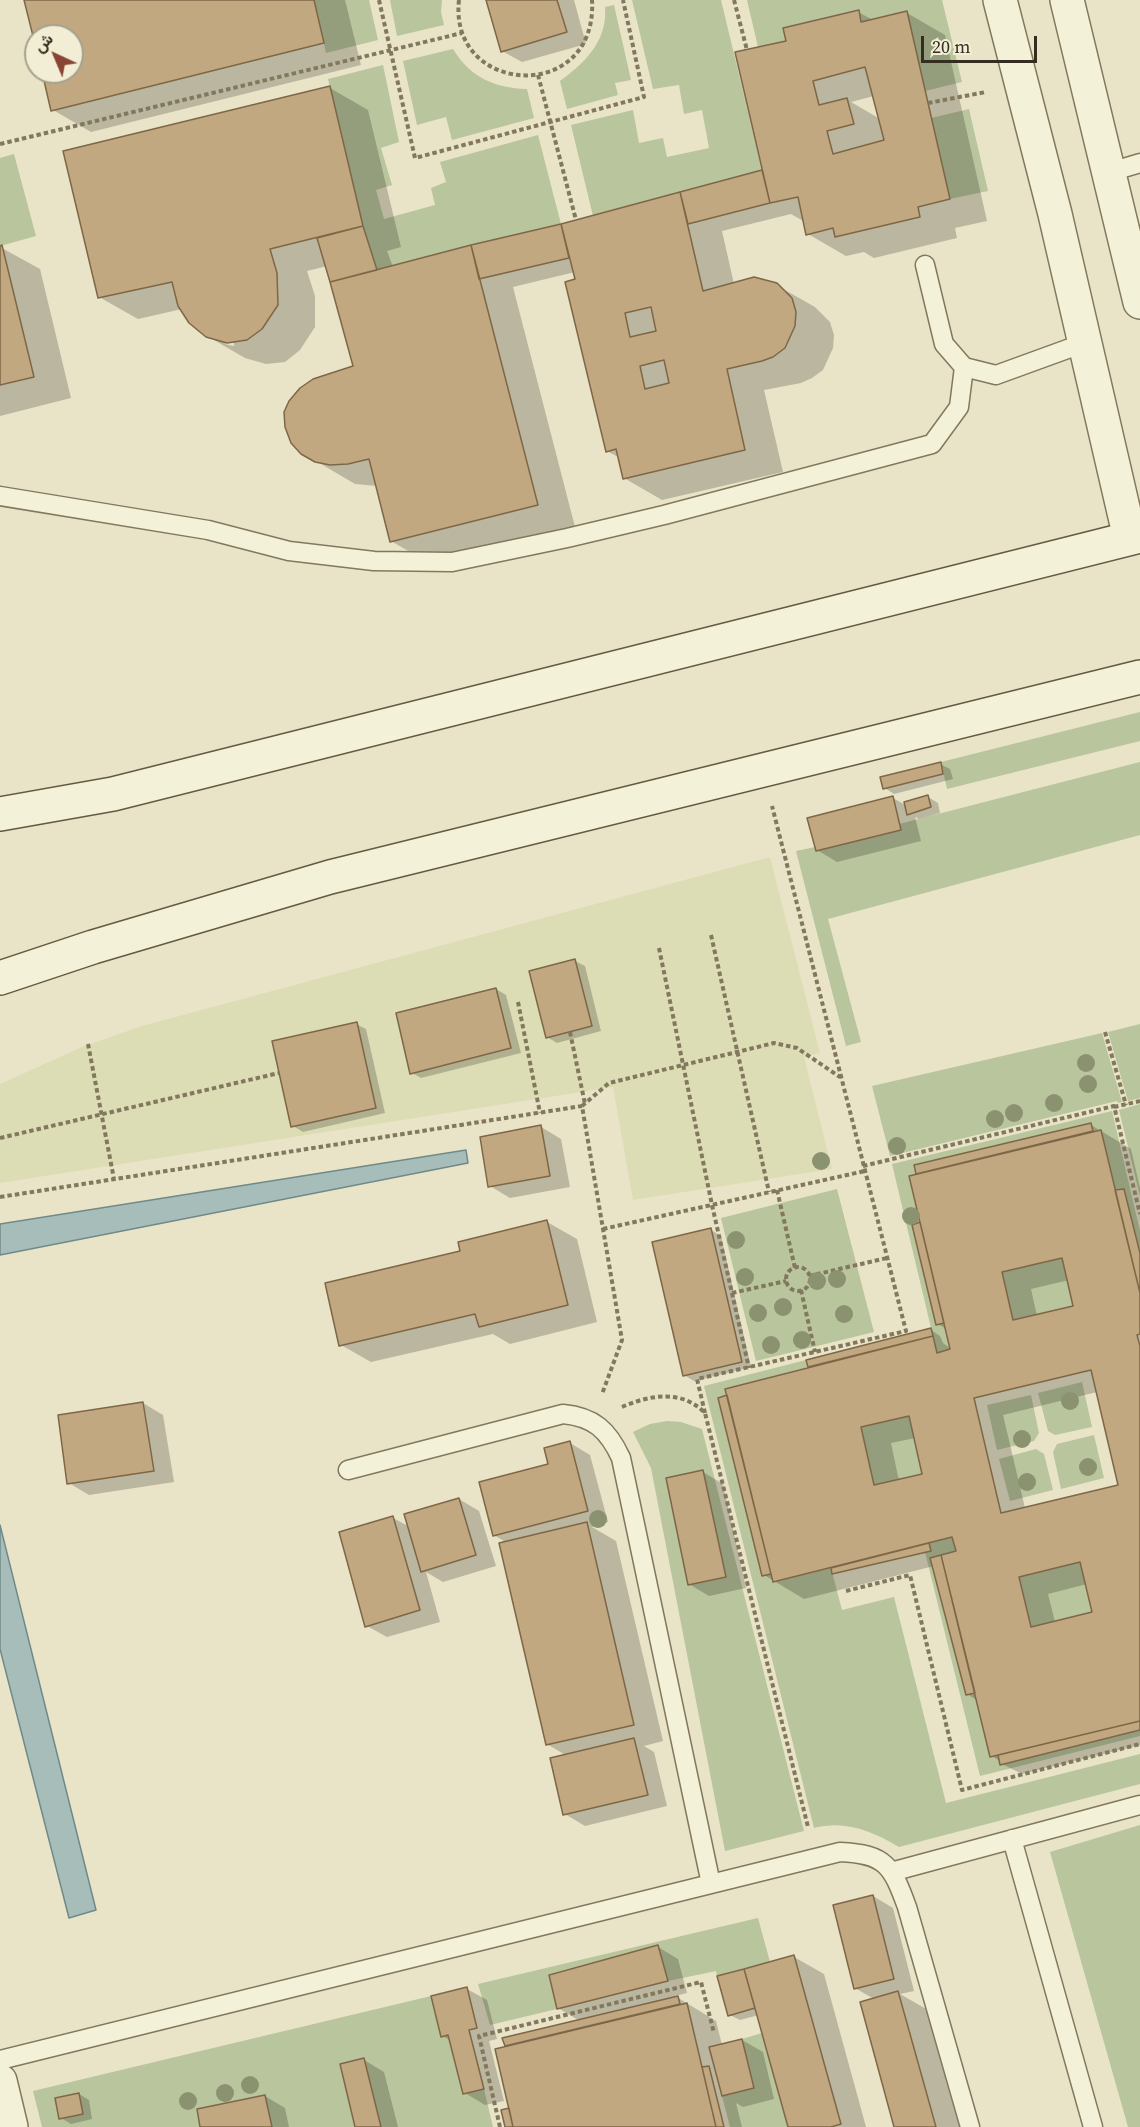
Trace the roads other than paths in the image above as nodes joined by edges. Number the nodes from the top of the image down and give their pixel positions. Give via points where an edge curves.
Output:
1 (1000, 0) edge
2 (1067, 0) edge
3 (1125, 167) edge
4 (925, 265) dead end
5 (1140, 302) edge
6 (1084, 343) junction
7 (964, 367) junction
8 (0, 496) edge
9 (1135, 537) edge
10 (1140, 677) edge
11 (0, 814) edge
12 (0, 978) edge
13 (348, 1470) dead end
14 (1140, 1804) edge
15 (1012, 1839) junction
16 (891, 1872) junction
17 (711, 1884) junction
18 (0, 2060) edge
19 (0, 2081) edge
20 (11, 2127) edge
21 (970, 2127) edge
22 (1093, 2127) edge

1 - 6 street
2 - 3 street
3 - 5 street
4 - 7 lane via 944,344
6 - 7 lane via 996,375
6 - 9 street
7 - 8 lane via 959,407 932,444 653,518 452,562 374,561 289,551 208,530
9 - 11 street via 113,794
10 - 12 street via 330,877
13 - 17 lane via 563,1414 595,1424 613,1442 621,1458
14 - 15 lane
15 - 16 lane
15 - 22 lane
16 - 17 lane via 873,1856 840,1852
16 - 21 lane via 907,1906
17 - 18 lane
19 - 20 street

